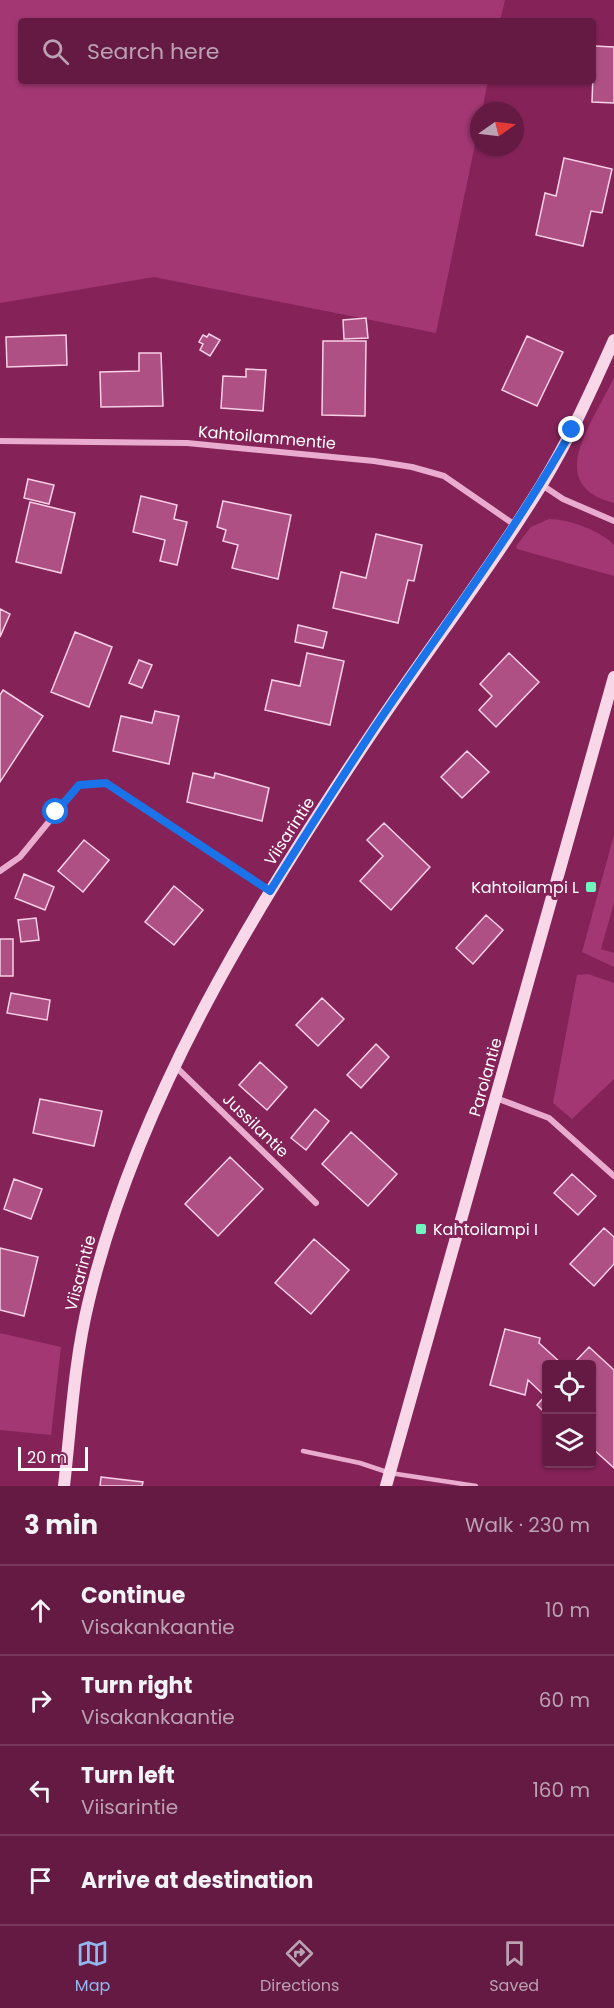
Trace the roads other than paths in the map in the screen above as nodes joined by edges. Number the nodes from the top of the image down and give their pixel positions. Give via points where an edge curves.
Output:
1 (614, 340) edge
2 (0, 441) edge
3 (542, 485) junction
4 (614, 521) edge
5 (515, 525) junction
6 (614, 677) edge
7 (0, 871) edge
8 (270, 891) junction
9 (176, 1067) junction
10 (496, 1098) junction
11 (614, 1176) edge
12 (316, 1203) dead end
13 (303, 1450) dead end
14 (390, 1473) junction
15 (64, 1486) edge
16 (386, 1486) edge
17 (476, 1486) edge

1 - 3 street, Viisarintie
2 - 5 street, Kahtoilammentie via 187,443 412,467 444,476
3 - 4 street via 563,499
3 - 5 street, Viisarintie
5 - 8 street, Viisarintie via 374,729
6 - 10 street, Parolantie
7 - 8 street via 20,857 79,785 106,783
8 - 9 street, Viisarintie
9 - 12 street, Jussilantie
9 - 15 street, Viisarintie via 124,1182 89,1301 80,1344
10 - 11 street via 549,1118
10 - 14 street, Parolantie
13 - 14 lane
14 - 16 street, Parolantie
14 - 17 lane

